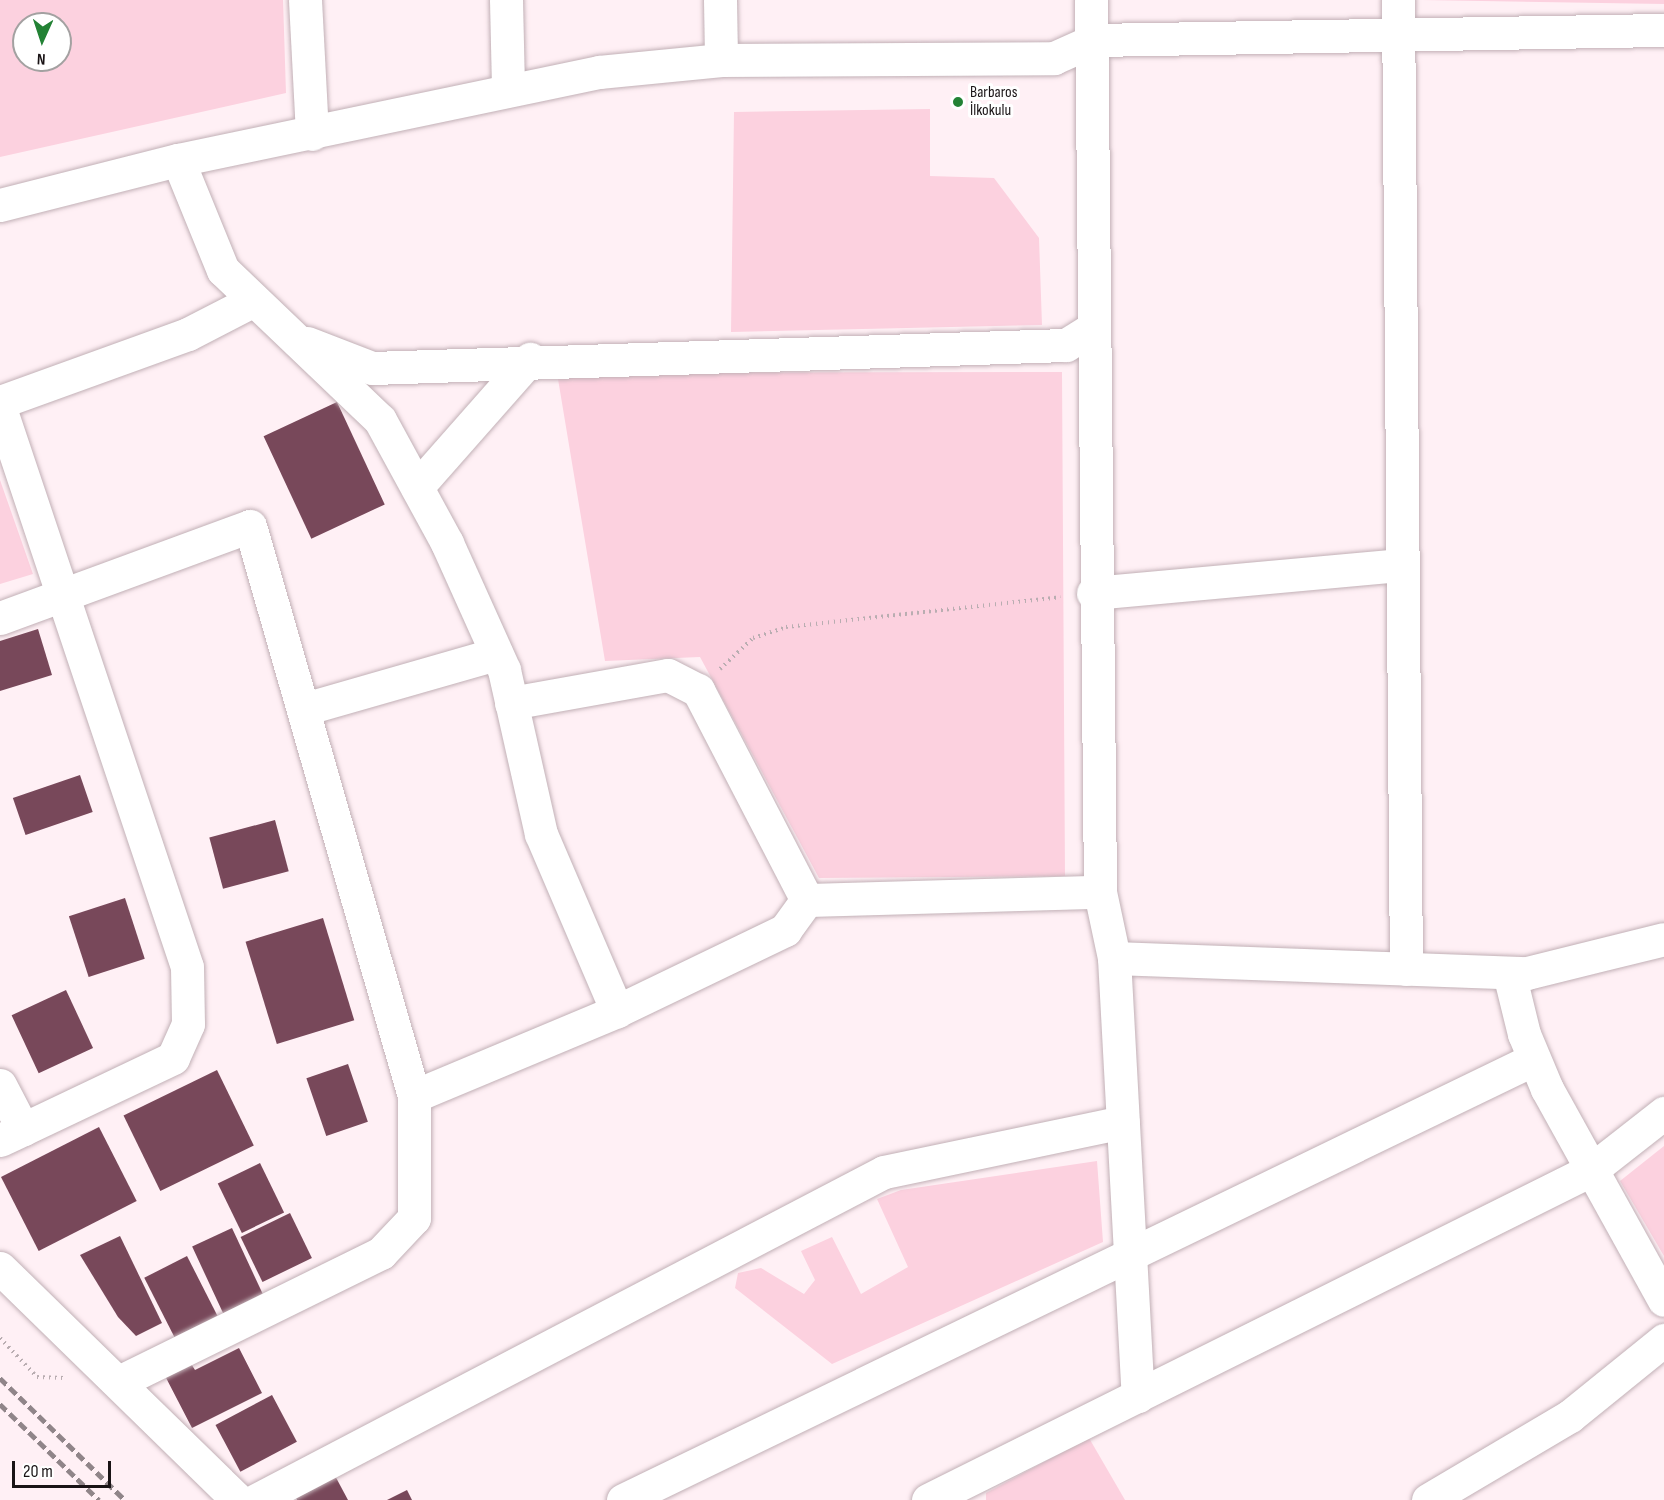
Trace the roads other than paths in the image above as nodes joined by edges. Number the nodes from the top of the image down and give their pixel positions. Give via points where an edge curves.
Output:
1 (305, 0) edge
2 (506, 0) edge
3 (720, 0) edge
4 (1091, 0) edge
5 (1398, 16) edge
6 (1664, 30) edge
7 (1094, 40) junction
8 (721, 60) junction
9 (508, 90) junction
10 (312, 134) junction
11 (178, 160) junction
12 (0, 205) edge
13 (254, 300) junction
14 (1093, 328) junction
15 (294, 338) junction
16 (530, 359) junction
17 (0, 402) edge
18 (0, 408) edge
19 (417, 487) junction
20 (1402, 565) junction
21 (1093, 593) junction
22 (61, 599) junction
23 (0, 618) edge
24 (496, 654) junction
25 (511, 703) junction
26 (304, 709) junction
27 (1100, 892) junction
28 (807, 900) junction
29 (1664, 939) edge
30 (1114, 958) junction
31 (1406, 969) junction
32 (1509, 973) junction
33 (617, 1011) junction
34 (1534, 1059) junction
35 (0, 1085) edge
36 (414, 1096) junction
37 (1664, 1113) edge
38 (1123, 1122) junction
39 (12, 1135) edge
40 (1591, 1170) junction
41 (1130, 1257) junction
42 (0, 1269) edge
43 (1664, 1300) edge
44 (1664, 1340) edge
45 (121, 1381) junction
46 (1138, 1396) junction
47 (238, 1500) edge
48 (256, 1500) edge
49 (623, 1500) edge
50 (928, 1500) edge
51 (1428, 1500) edge

1 - 10 street
2 - 9 street
3 - 8 street
4 - 7 street
5 - 6 street
5 - 7 street
5 - 20 street
7 - 8 street via 1054,58
7 - 14 street
8 - 9 street via 599,72
9 - 10 street
10 - 11 street
11 - 12 street
11 - 13 street via 223,270
13 - 15 street
13 - 17 street via 188,334
14 - 16 street via 1066,345
14 - 21 street
15 - 16 street via 372,368
15 - 19 street via 380,420
16 - 19 street
18 - 22 street
19 - 24 street
20 - 21 street
20 - 31 street
21 - 27 street
22 - 23 street
22 - 26 street via 250,526
22 - 39 street via 187,967 188,1024 173,1058
24 - 25 street
24 - 26 street
25 - 28 street via 668,675 698,690
25 - 33 street via 541,834
26 - 36 street
27 - 28 street
27 - 30 street
28 - 33 street via 785,930
29 - 32 street
30 - 31 street
30 - 38 street
31 - 32 street
32 - 34 street
33 - 36 street
34 - 40 street
34 - 41 street
35 - 39 street
36 - 45 street via 414,1218 381,1253
37 - 40 street
38 - 41 street
38 - 48 street via 884,1172
40 - 43 street
40 - 46 street
41 - 46 street
41 - 49 street
42 - 45 street
44 - 51 street via 1570,1416
45 - 47 street
46 - 50 street

